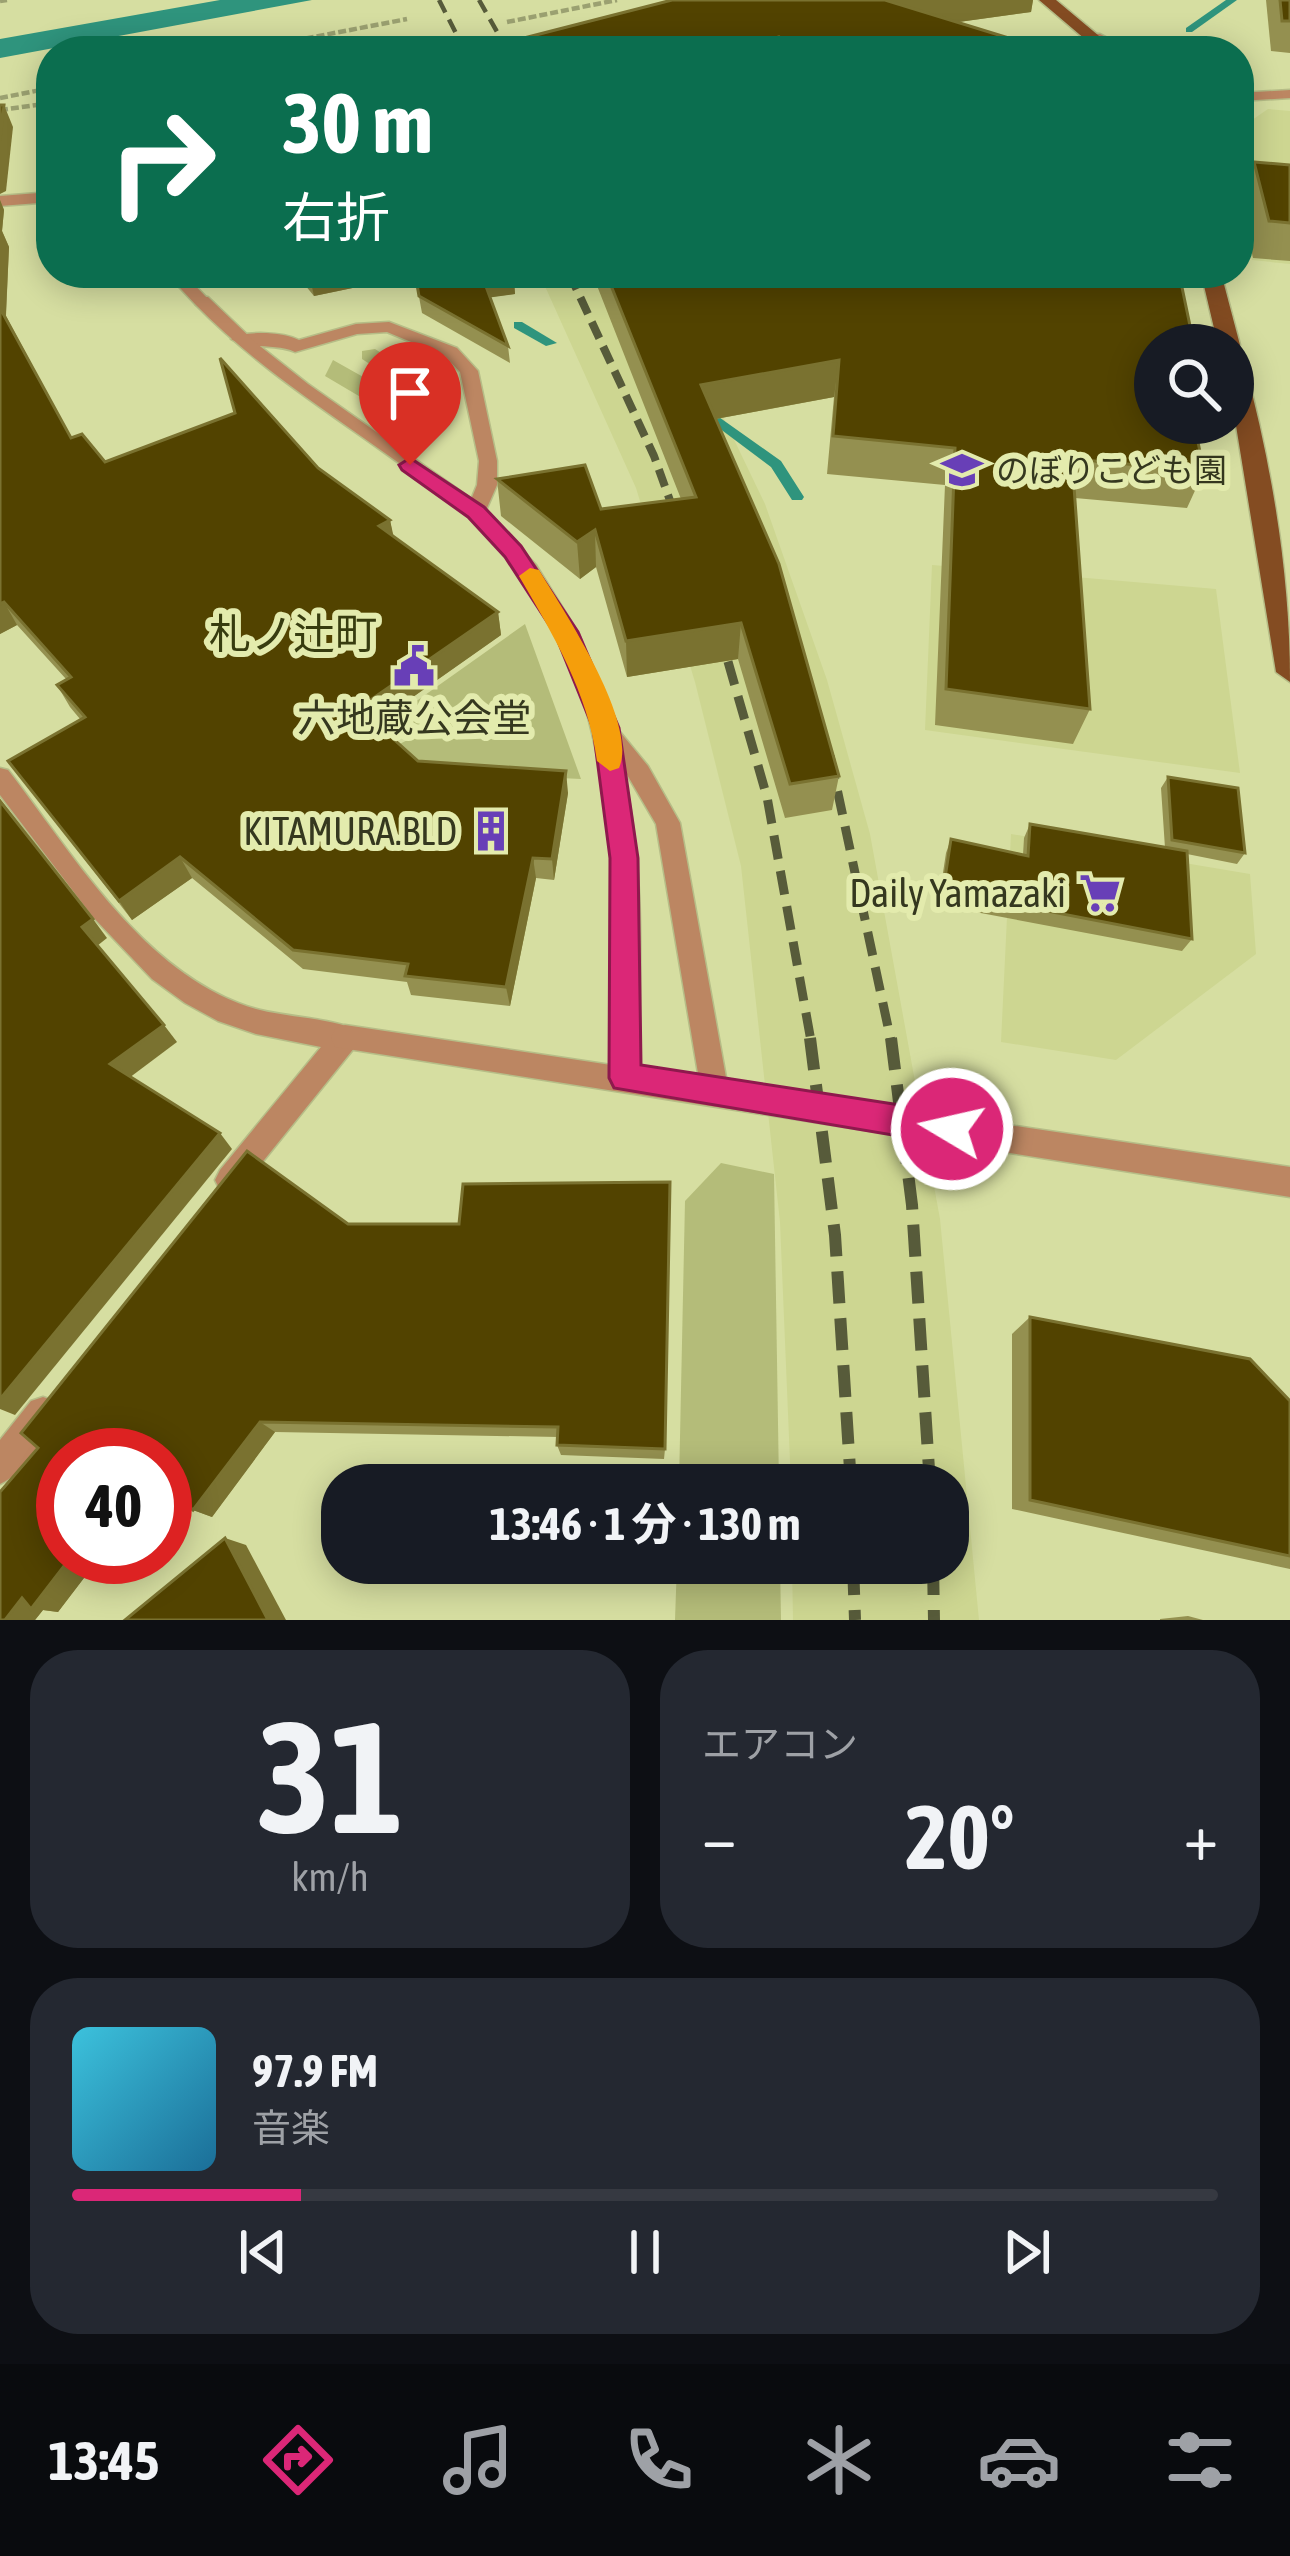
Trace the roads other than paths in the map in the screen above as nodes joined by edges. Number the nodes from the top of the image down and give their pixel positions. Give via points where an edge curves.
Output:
1 (1046, 0) edge
2 (1095, 36) edge
3 (1254, 87) edge
4 (1289, 94) edge
5 (1254, 97) edge
6 (36, 198) edge
7 (0, 201) edge
8 (189, 288) edge
9 (1215, 288) edge
10 (1224, 324) edge
11 (232, 332) junction
12 (1252, 444) edge
13 (476, 512) junction
14 (1290, 672) edge
15 (606, 728) junction
16 (0, 777) edge
17 (345, 1038) junction
18 (625, 1078) junction
19 (715, 1092) junction
20 (1290, 1182) edge
21 (204, 1213) edge
22 (58, 1394) edge
23 (0, 1467) edge

1 - 2 main road
3 - 4 street
4 - 5 street
6 - 7 street
8 - 11 street
9 - 10 main road
11 - 13 street
11 - 13 street via 296,347 389,327 451,352 469,371 488,461
12 - 14 main road
13 - 15 street via 546,598
15 - 18 street via 624,858
15 - 19 street via 668,823
16 - 17 street via 133,944 181,985 225,1011
17 - 18 street
17 - 21 street
18 - 19 street
19 - 20 street
22 - 23 street

